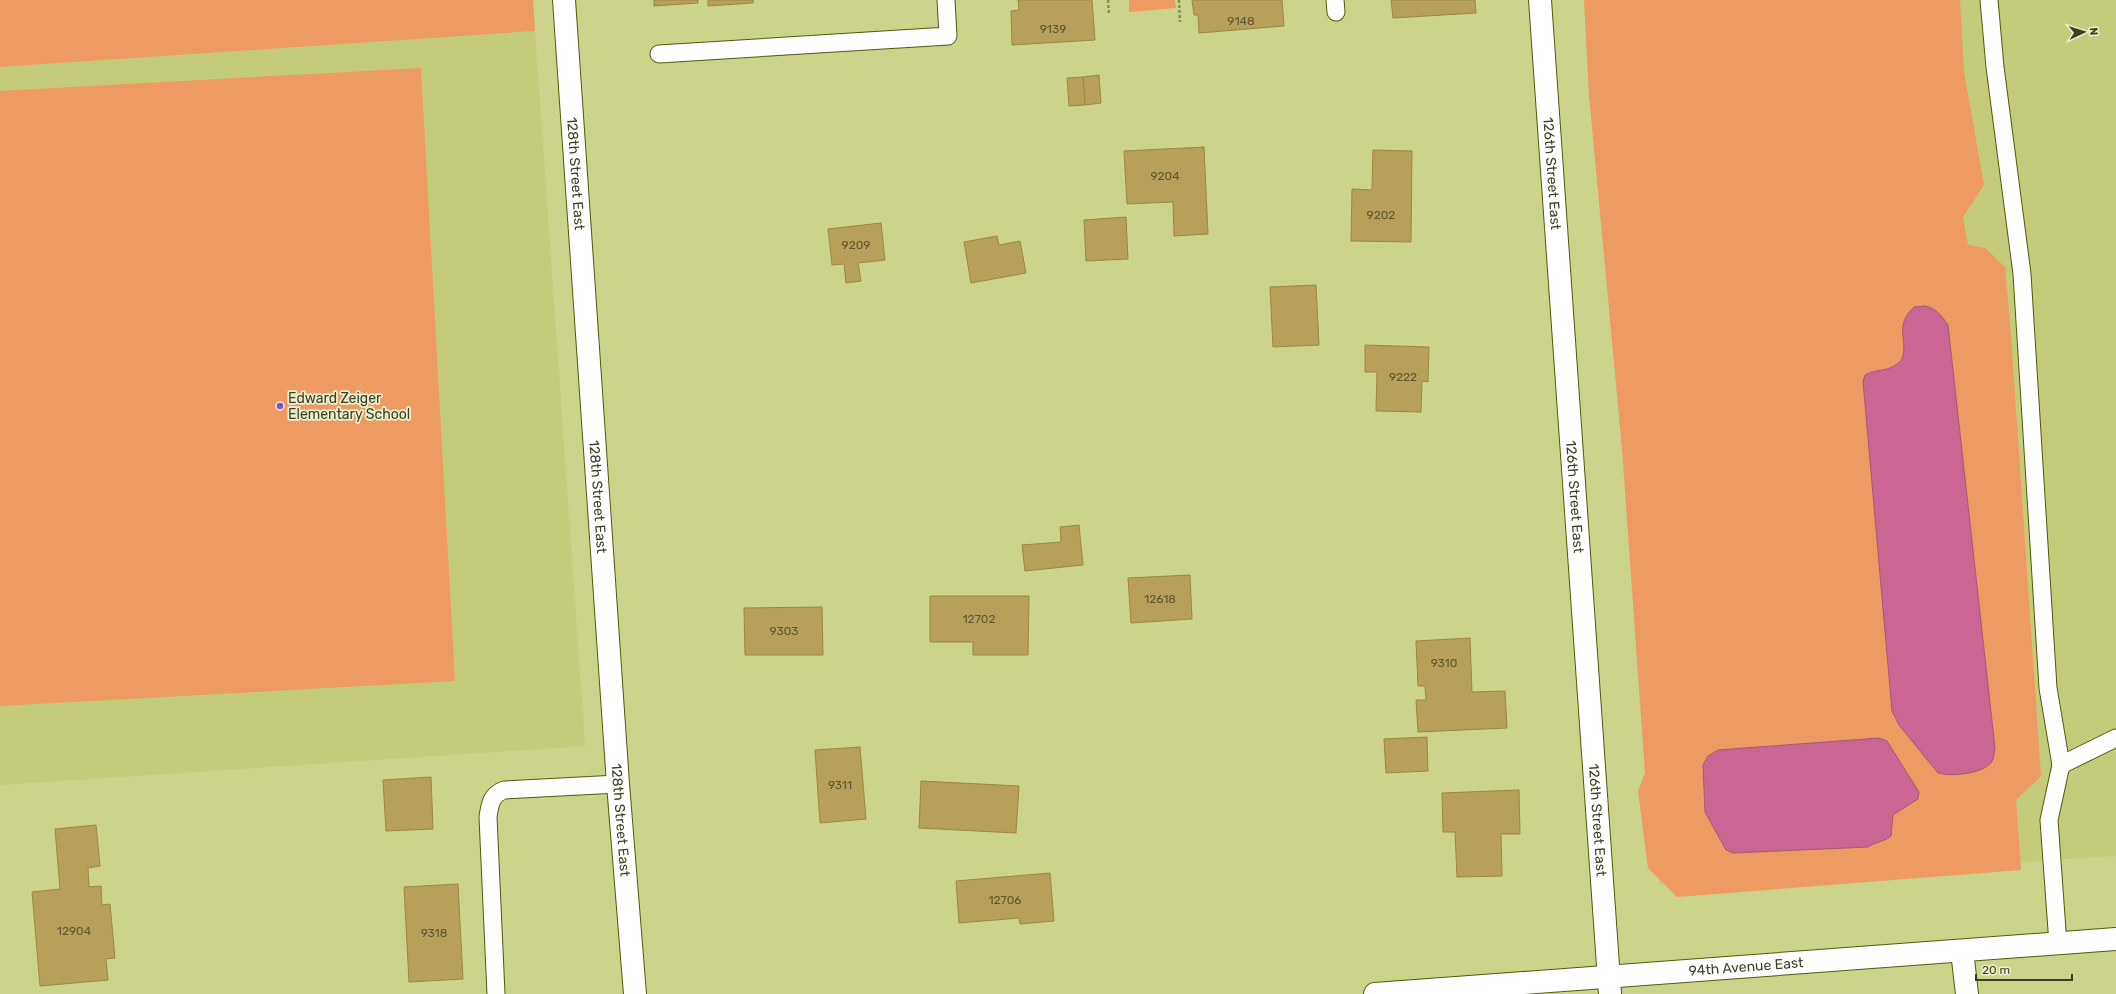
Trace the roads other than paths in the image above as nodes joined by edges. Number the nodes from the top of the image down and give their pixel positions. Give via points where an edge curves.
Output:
1 (564, 0) edge
2 (946, 0) edge
3 (1540, 0) edge
4 (1989, 0) edge
5 (659, 54) dead end
6 (2116, 738) edge
7 (2061, 765) junction
8 (618, 784) junction
9 (2116, 939) edge
10 (2058, 944) junction
11 (1962, 951) junction
12 (1609, 985) edge
13 (496, 994) edge
14 (635, 994) edge
15 (1375, 994) edge
16 (1967, 994) edge

1 - 8 street, 128th Street East
2 - 5 lane via 948,36
3 - 12 street, 126th Street East
4 - 7 lane via 1995,67 2022,274 2048,688
6 - 7 lane
7 - 10 lane via 2048,820
8 - 13 lane via 504,790 491,800 488,817
8 - 14 street, 128th Street East
9 - 10 street, 94th Avenue East
10 - 11 street, 94th Avenue East
11 - 12 street, 94th Avenue East
11 - 16 street
12 - 15 street, 94th Avenue East

